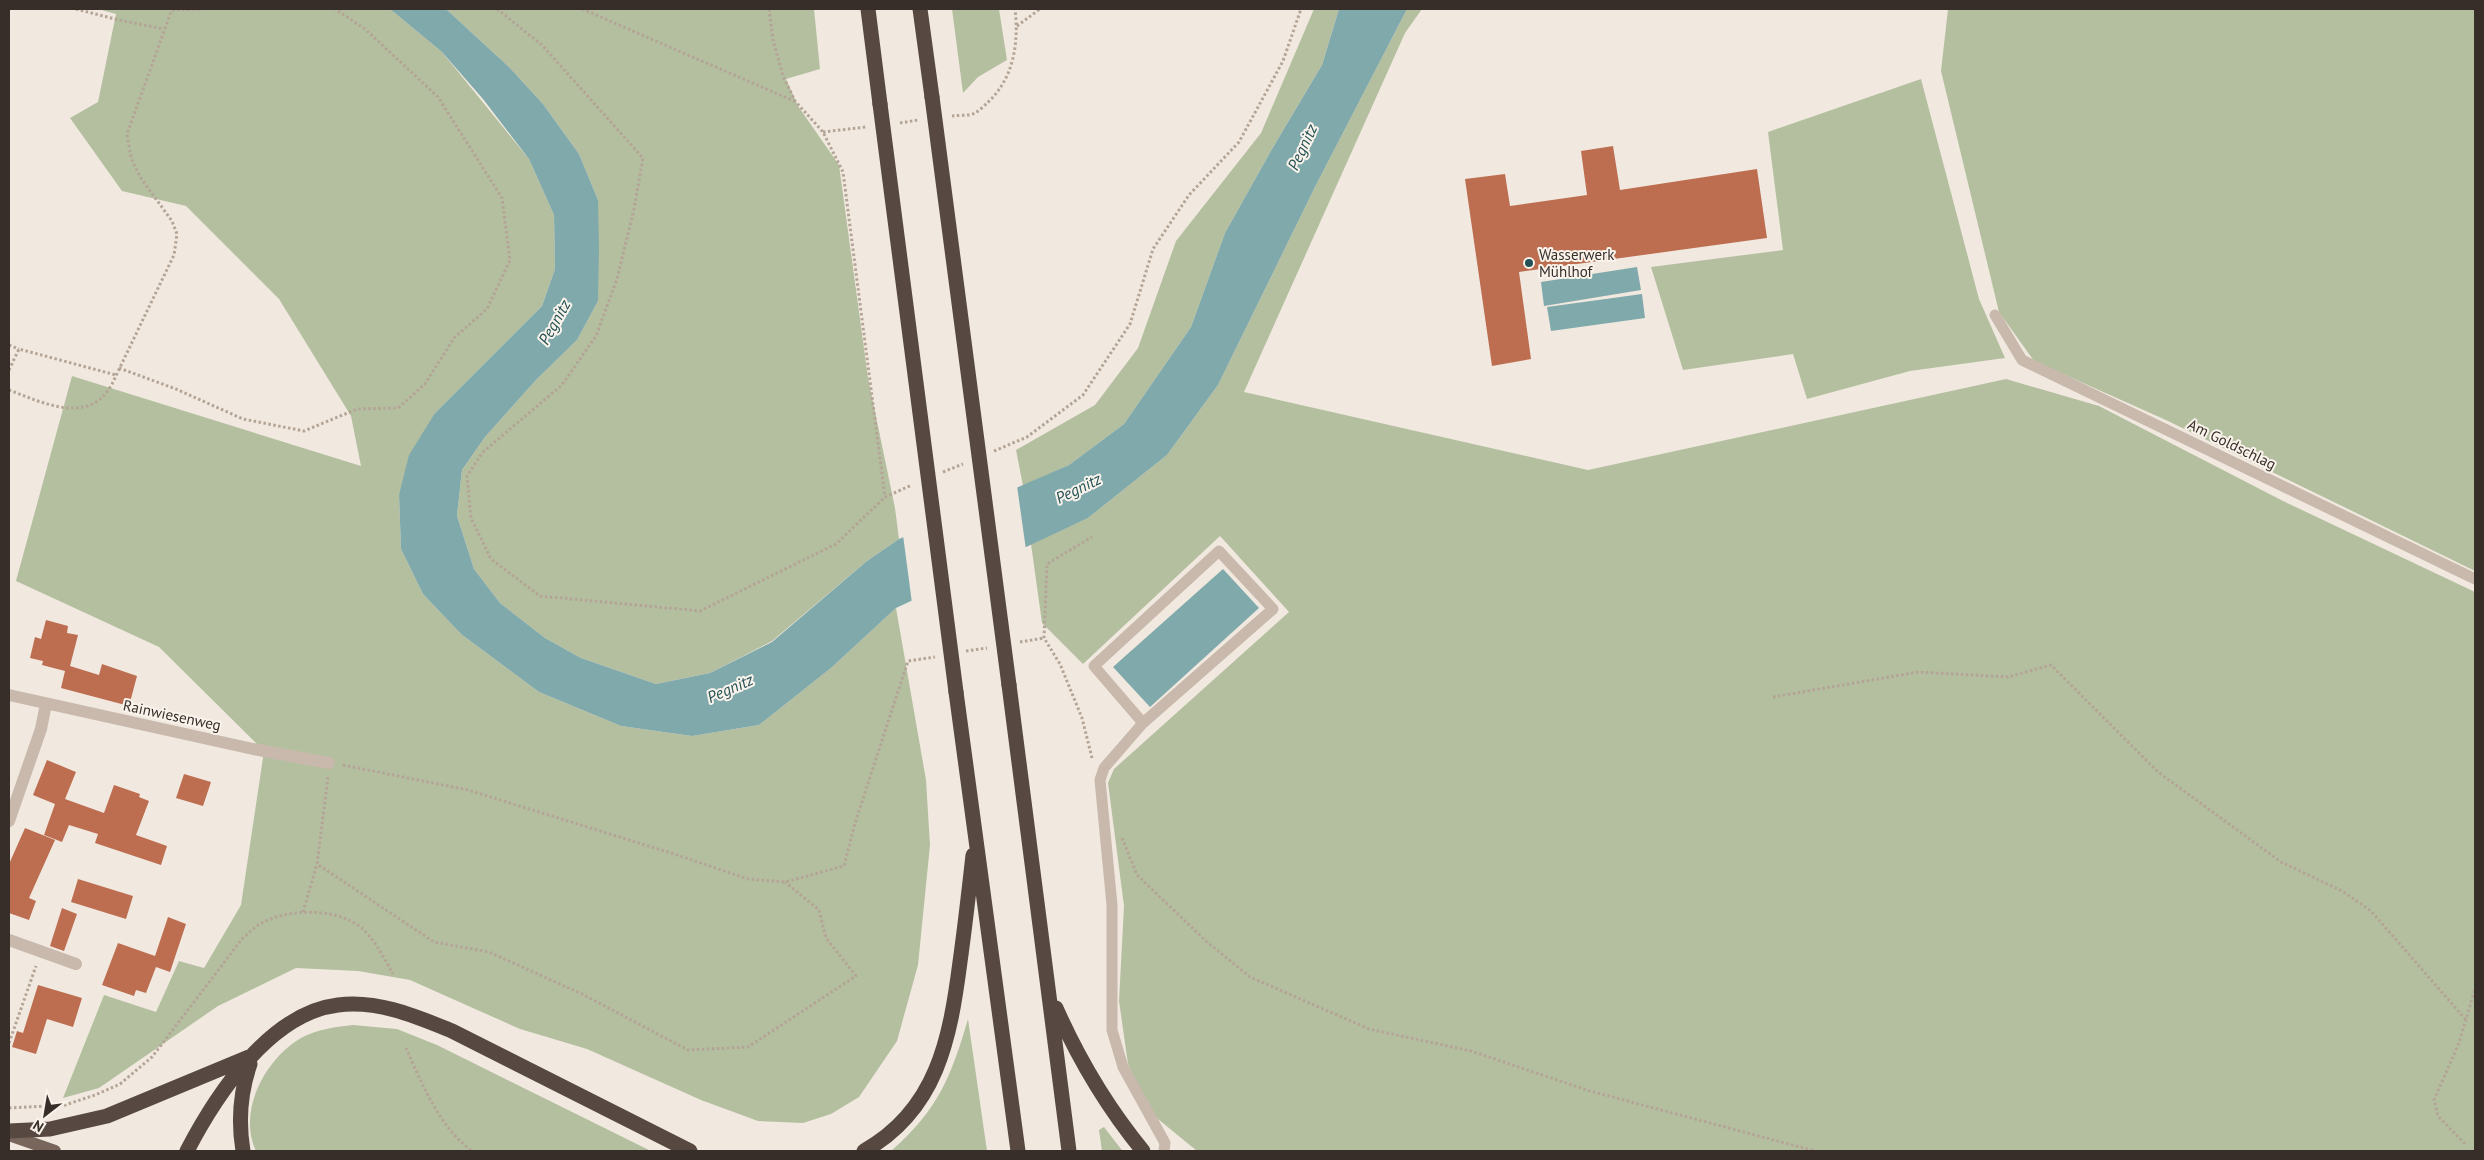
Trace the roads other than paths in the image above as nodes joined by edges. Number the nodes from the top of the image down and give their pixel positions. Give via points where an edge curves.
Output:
1 (868, 9) edge
2 (920, 9) edge
3 (1995, 315) dead end
4 (2475, 578) edge
5 (9, 695) edge
6 (46, 704) junction
7 (1143, 723) junction
8 (329, 762) road end
9 (9, 822) edge
10 (975, 832) junction
11 (9, 940) edge
12 (76, 964) dead end
13 (1050, 995) junction
14 (253, 1055) junction
15 (9, 1131) edge
16 (9, 1135) edge
17 (55, 1151) edge
18 (187, 1151) edge
19 (243, 1151) edge
20 (690, 1151) edge
21 (864, 1151) edge
22 (1018, 1151) edge
23 (1069, 1151) edge
24 (1143, 1151) edge
25 (1164, 1151) edge

1 - 10 highway, bridge
2 - 13 highway, bridge
3 - 4 lane, Am Goldschlag via 2022,360
5 - 6 street, Rainwiesenweg
6 - 8 street, Rainwiesenweg via 253,749
6 - 9 street
7 - 7 lane via 1273,610 1219,551 1094,666
7 - 25 lane via 1104,768 1100,780 1112,905 1112,1030 1123,1067 1165,1143
10 - 21 highway via 955,1006 946,1048 930,1085 911,1114 886,1139
10 - 22 highway
11 - 12 street
13 - 23 highway
13 - 24 highway via 1089,1074 1116,1118
14 - 15 highway via 107,1116 50,1129
14 - 18 highway via 215,1104
14 - 19 highway via 244,1081 241,1105
14 - 20 highway via 284,1026 309,1013 337,1005 386,1007 452,1031
16 - 17 main road

